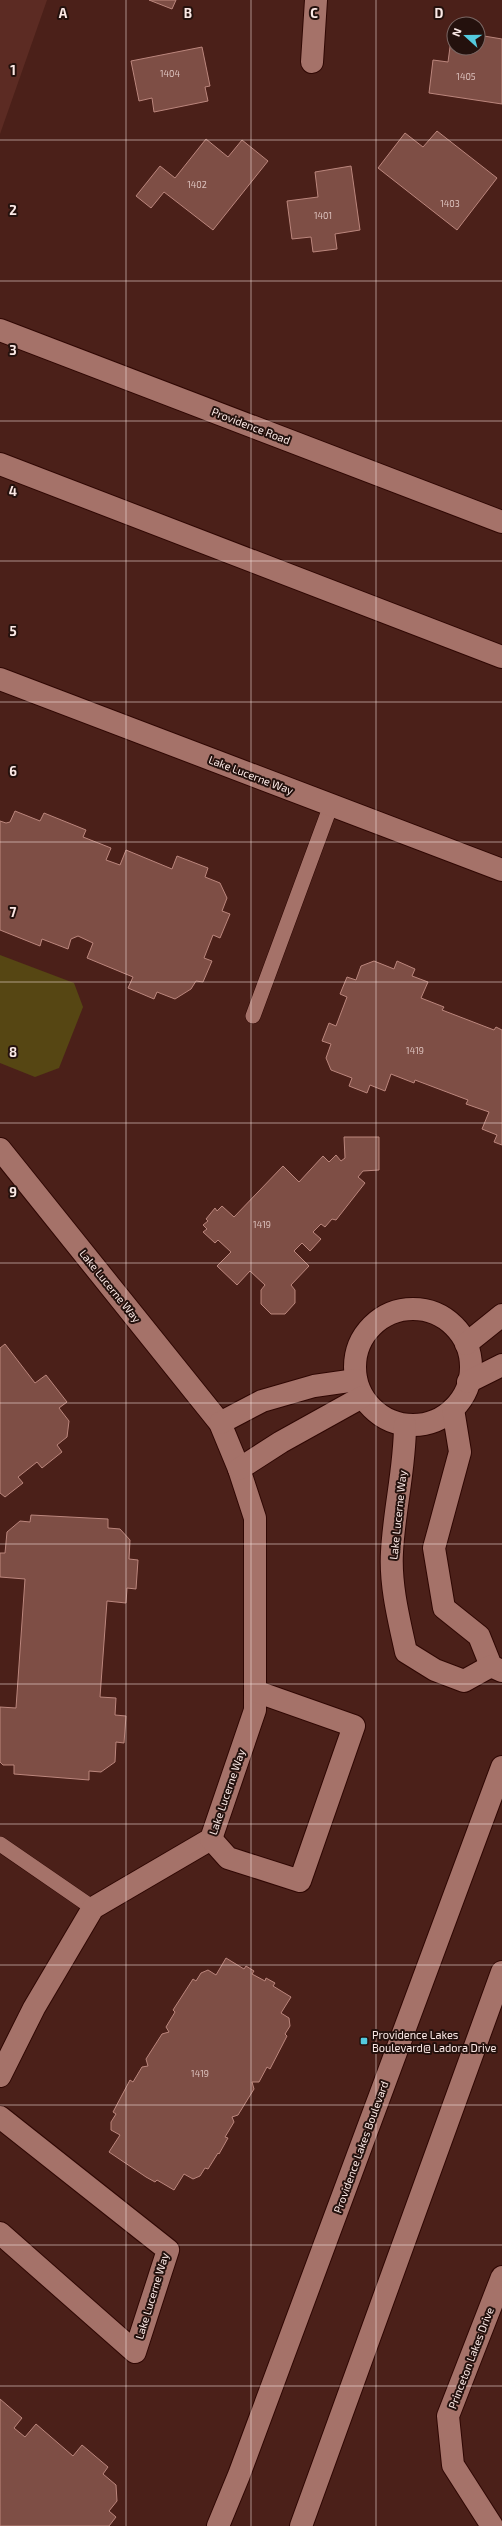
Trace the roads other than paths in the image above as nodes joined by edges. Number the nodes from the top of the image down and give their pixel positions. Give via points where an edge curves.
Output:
1 (316, 0) edge
2 (312, 62) dead end
3 (0, 330) edge
4 (0, 464) edge
5 (502, 522) edge
6 (502, 657) edge
7 (0, 679) edge
8 (331, 805) junction
9 (502, 870) edge
10 (253, 1016) dead end
11 (0, 1149) edge
12 (502, 1315) edge
13 (466, 1344) junction
14 (502, 1365) edge
15 (468, 1382) junction
16 (359, 1389) junction
17 (453, 1409) junction
18 (220, 1423) junction
19 (404, 1425) junction
20 (239, 1469) junction
21 (496, 1668) edge
22 (255, 1691) junction
23 (502, 1767) edge
24 (211, 1839) junction
25 (0, 1844) edge
26 (93, 1908) junction
27 (502, 1972) edge
28 (0, 2076) edge
29 (0, 2117) edge
30 (0, 2233) edge
31 (502, 2277) edge
32 (218, 2526) edge
33 (301, 2526) edge
34 (492, 2526) edge

1 - 2 street
3 - 5 street, Providence Road
4 - 6 street
7 - 8 street, Lake Lucerne Way
8 - 9 street, Lake Lucerne Way
8 - 10 lane
11 - 18 street, Lake Lucerne Way
12 - 13 street
13 - 15 street via 471,1360
13 - 16 street via 456,1328 440,1316 423,1309 404,1309 386,1316 370,1327 360,1343 354,1361
14 - 15 street
15 - 17 street via 464,1395
16 - 18 street via 314,1386 262,1401
16 - 19 street via 373,1411 388,1420
16 - 20 street
17 - 19 street via 439,1419 422,1425
17 - 21 street, Lake Lucerne Way via 460,1452 434,1548 444,1608 479,1636
18 - 20 street, Lake Lucerne Way
19 - 21 street, Lake Lucerne Way via 405,1450 392,1553 397,1611 406,1652 435,1670 464,1681
20 - 22 street, Lake Lucerne Way via 255,1518
22 - 24 street, Lake Lucerne Way via 255,1710
22 - 24 street via 354,1726 300,1880 228,1858
23 - 32 street, Providence Lakes Boulevard
24 - 26 street, Lake Lucerne Way
25 - 26 lane
26 - 28 street, Lake Lucerne Way via 34,2008
27 - 33 street
29 - 30 street, Lake Lucerne Way via 168,2250 135,2352
31 - 34 street, Princeton Lakes Drive via 448,2416 453,2465

